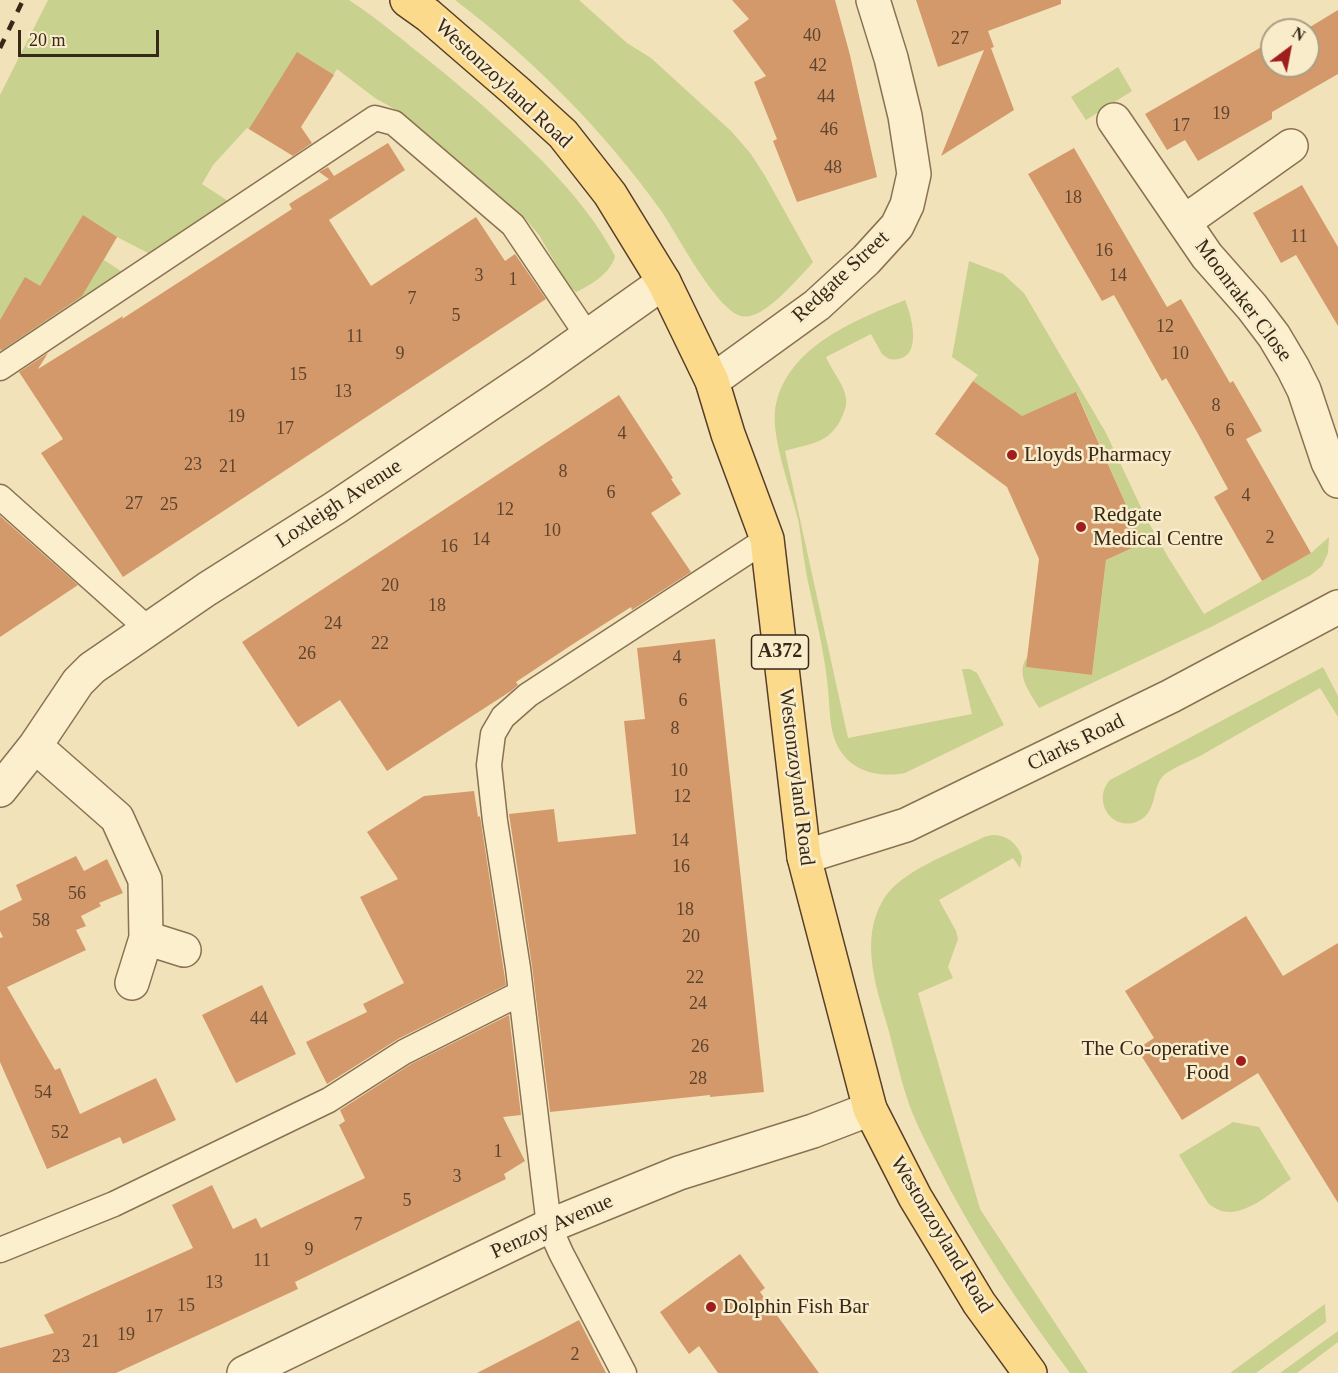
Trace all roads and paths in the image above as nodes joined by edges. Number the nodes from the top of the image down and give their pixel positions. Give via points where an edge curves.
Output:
1 (407, 0) edge
2 (873, 0) edge
3 (1114, 120) dead end
4 (1291, 146) dead end
5 (1184, 222) junction
6 (664, 282) junction
7 (587, 335) junction
8 (0, 368) edge
9 (712, 381) junction
10 (1338, 481) edge
11 (0, 497) edge
12 (767, 539) junction
13 (1338, 607) edge
14 (148, 629) junction
15 (35, 746) junction
16 (0, 790) edge
17 (804, 857) junction
18 (146, 938) junction
19 (184, 950) dead end
20 (132, 984) dead end
21 (521, 993) junction
22 (870, 1109) junction
23 (549, 1226) junction
24 (0, 1250) edge
25 (244, 1373) edge
26 (624, 1373) edge
27 (1030, 1373) edge

1 - 6 main road, Westonzoyland Road / A372 via 563,134 610,194
2 - 9 street, Redgate Street via 905,116 914,174 907,205 897,226 867,260 817,304
3 - 5 street, Moonraker Close
4 - 5 street, Moonraker Close
5 - 10 street, Moonraker Close via 1221,274 1274,336 1304,390
6 - 7 street, Loxleigh Avenue
6 - 9 main road, Westonzoyland Road / A372
7 - 8 lane via 513,225 394,123 375,118
7 - 14 street, Loxleigh Avenue via 335,508
9 - 12 main road, Westonzoyland Road / A372
11 - 14 lane
12 - 17 main road, Westonzoyland Road / A372
12 - 21 lane via 528,695 504,717 493,734 491,787
13 - 17 street, Clarks Road via 1160,701 906,825
14 - 15 street, Loxleigh Avenue via 78,682
15 - 16 street, Loxleigh Avenue
15 - 18 street via 117,818 145,880
17 - 22 main road, Westonzoyland Road / A372
18 - 19 street
18 - 20 street
21 - 23 lane
21 - 24 lane via 404,1052 329,1100 114,1203
22 - 23 street, Penzoy Avenue via 679,1173
22 - 27 main road, Westonzoyland Road / A372 via 915,1197 979,1303
23 - 25 street, Penzoy Avenue
23 - 26 lane

